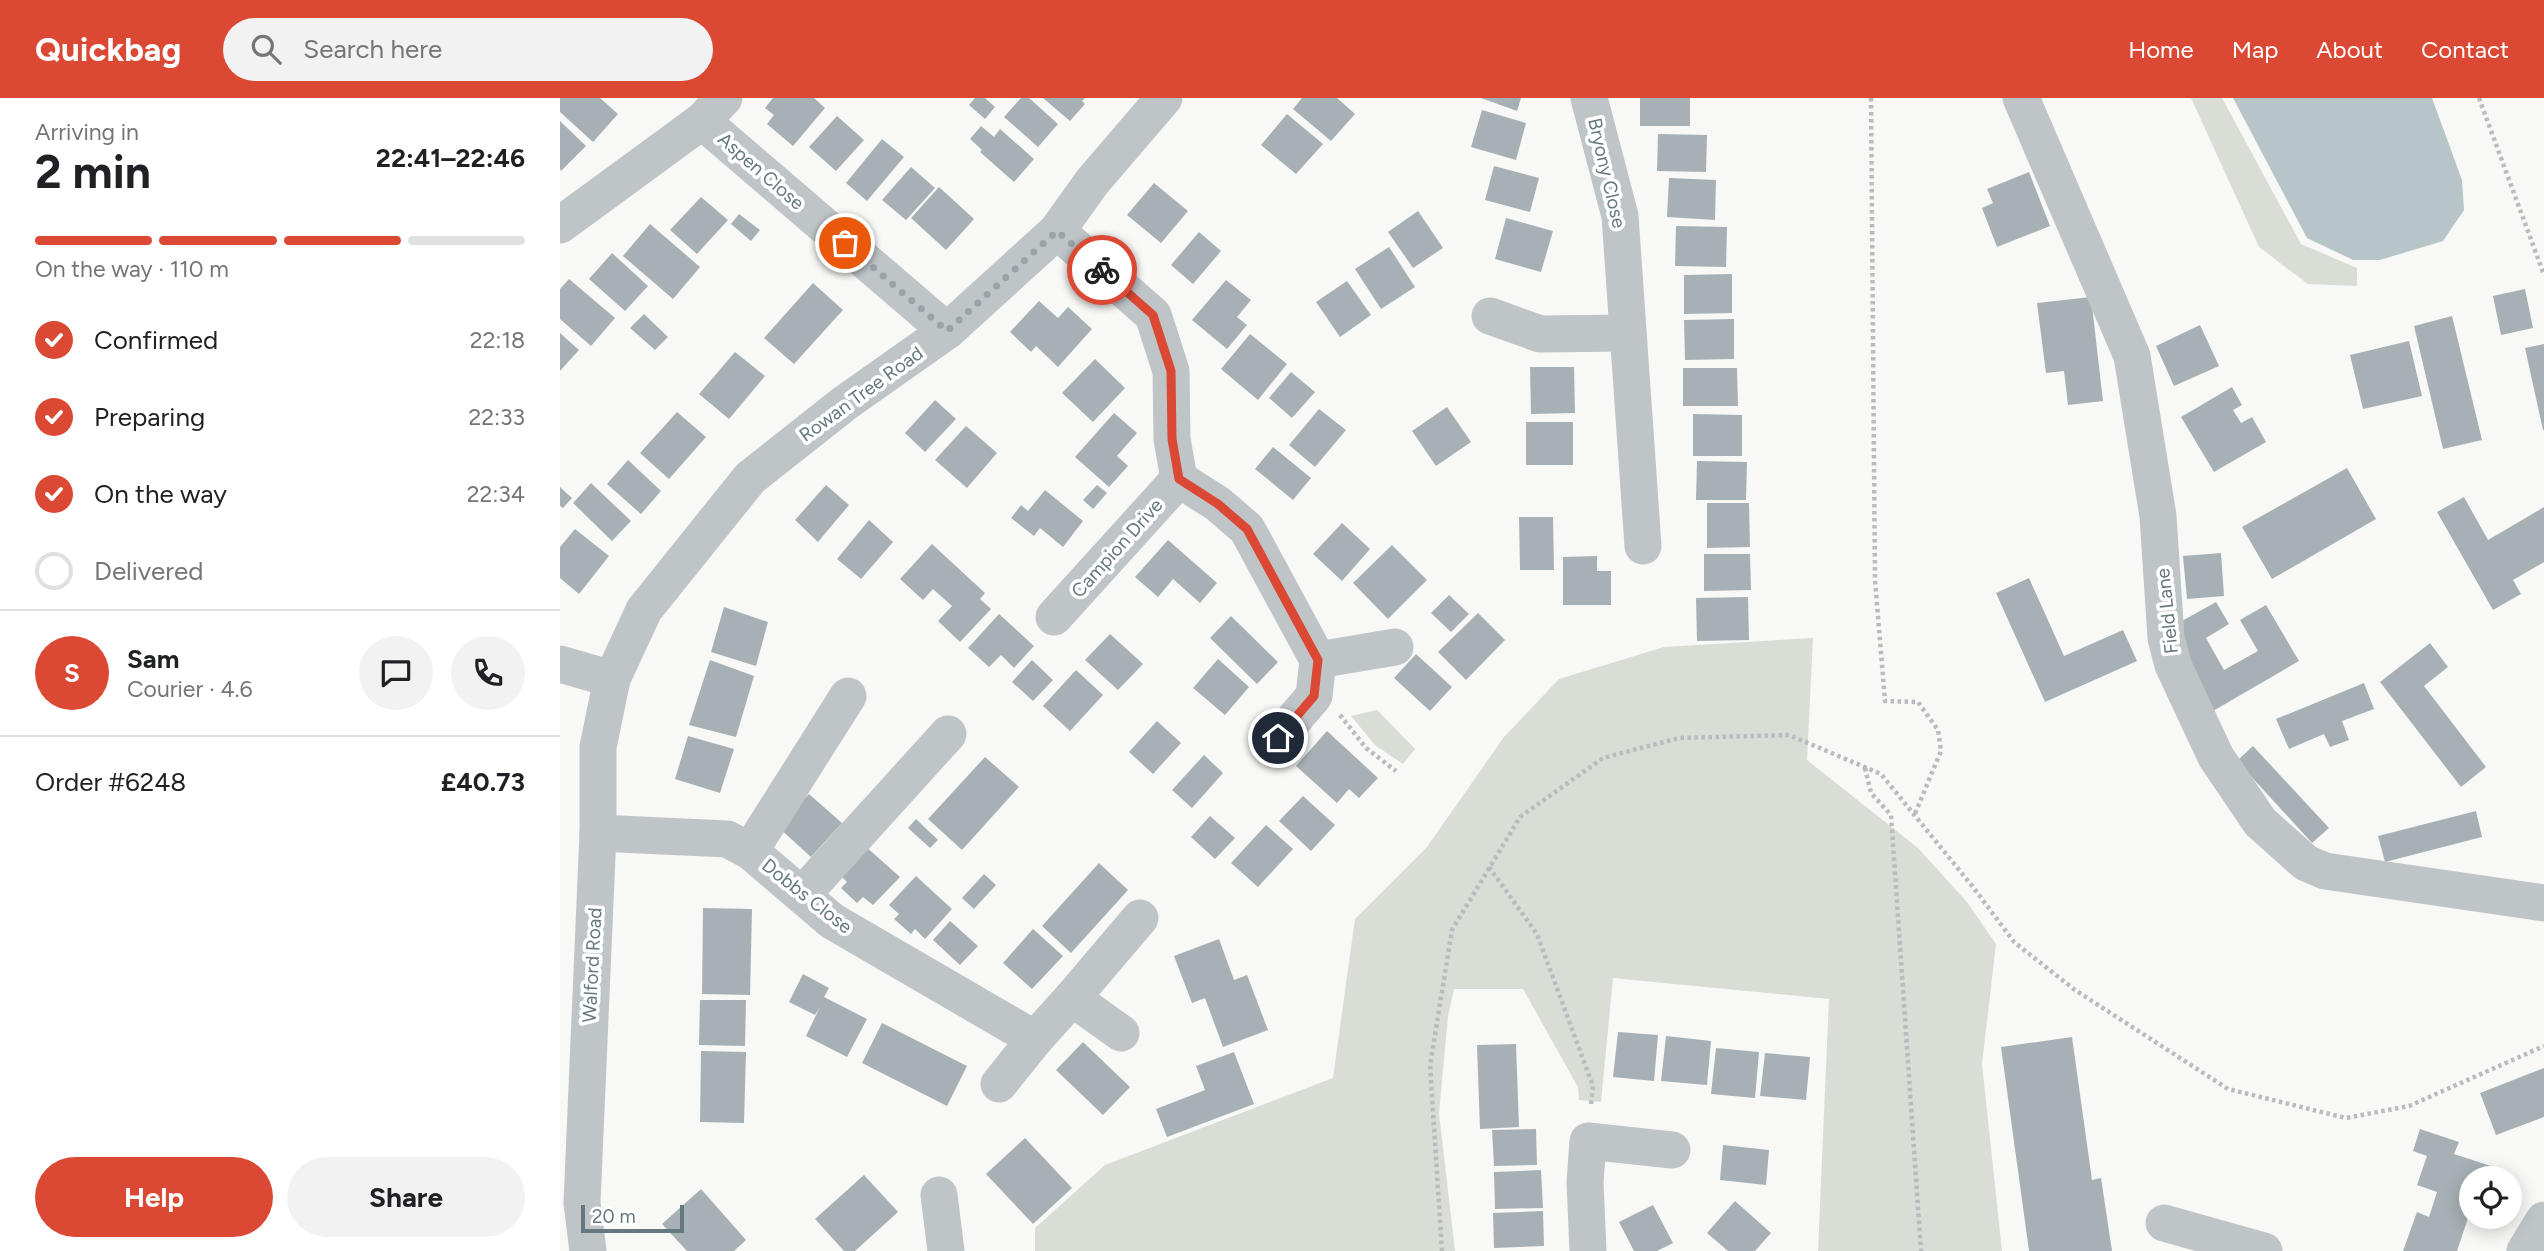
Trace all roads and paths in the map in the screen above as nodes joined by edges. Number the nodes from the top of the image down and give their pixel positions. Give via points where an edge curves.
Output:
1 (1164, 98) edge
2 (1589, 98) edge
3 (1871, 98) edge
4 (2021, 98) edge
5 (2479, 98) edge
6 (713, 109) edge
7 (560, 225) edge
8 (1057, 231) junction
9 (2544, 275) edge
10 (1490, 316) dead end
11 (947, 331) junction
12 (1628, 333) junction
13 (1179, 479) junction
14 (1643, 546) dead end
15 (1054, 617) dead end
16 (1395, 648) dead end
17 (1318, 660) junction
18 (560, 664) edge
19 (612, 679) junction
20 (848, 696) dead end
21 (1314, 696) junction
22 (948, 734) dead end
23 (1278, 738) dead end
24 (1865, 768) junction
25 (1396, 771) dead end
26 (1914, 817) junction
27 (598, 833) junction
28 (750, 851) junction
29 (1489, 867) junction
30 (802, 895) junction
31 (2544, 903) edge
32 (1140, 918) dead end
33 (1072, 998) junction
34 (1121, 1032) dead end
35 (1035, 1039) junction
36 (2544, 1046) edge
37 (999, 1084) dead end
38 (1588, 1141) junction
39 (1672, 1150) dead end
40 (939, 1195) dead end
41 (571, 1203) edge
42 (2544, 1220) edge
43 (2164, 1223) dead end
44 (589, 1251) edge
45 (946, 1251) edge
46 (1442, 1251) edge
47 (1588, 1251) edge
48 (1922, 1251) edge
49 (2264, 1251) edge
50 (2525, 1251) edge

1 - 8 street, Rowan Tree Road
2 - 12 street, Bryony Close via 1620,216
3 - 26 path via 1875,580 1885,701 1918,702 1938,730 1941,751
4 - 31 street, Field Lane via 2132,356 2158,516 2166,638 2180,684 2216,757 2260,822 2306,863 2325,871
5 - 9 path
6 - 7 street, Aspen Close
6 - 11 street, Aspen Close
8 - 11 street, Rowan Tree Road
8 - 13 street via 1153,315 1171,371 1172,439
10 - 12 street via 1540,334
11 - 19 street, Rowan Tree Road via 750,478 644,610
12 - 14 street, Bryony Close
13 - 15 street, Campion Drive
13 - 17 street via 1247,529
16 - 17 street
17 - 21 street
18 - 19 street
19 - 27 street, Walford Road via 598,747
20 - 28 street
21 - 23 street
21 - 25 path via 1345,719 1366,748
22 - 30 street
24 - 26 path via 1881,774
24 - 29 path via 1789,735 1679,738 1603,758 1520,817
24 - 48 path via 1871,793 1891,815
26 - 36 path via 2014,942 2075,990 2228,1089 2346,1118 2409,1106
27 - 28 street, Dobbs Close via 727,839
27 - 41 street, Walford Road
28 - 30 street, Dobbs Close
29 - 38 path via 1537,934 1593,1086
29 - 46 path via 1452,930 1430,1065
30 - 35 street, Dobbs Close via 832,921
32 - 33 street
33 - 34 street
33 - 35 street
35 - 37 street
38 - 39 street
38 - 47 street
40 - 45 street
41 - 44 street, Walford Road
42 - 50 street
43 - 49 street

